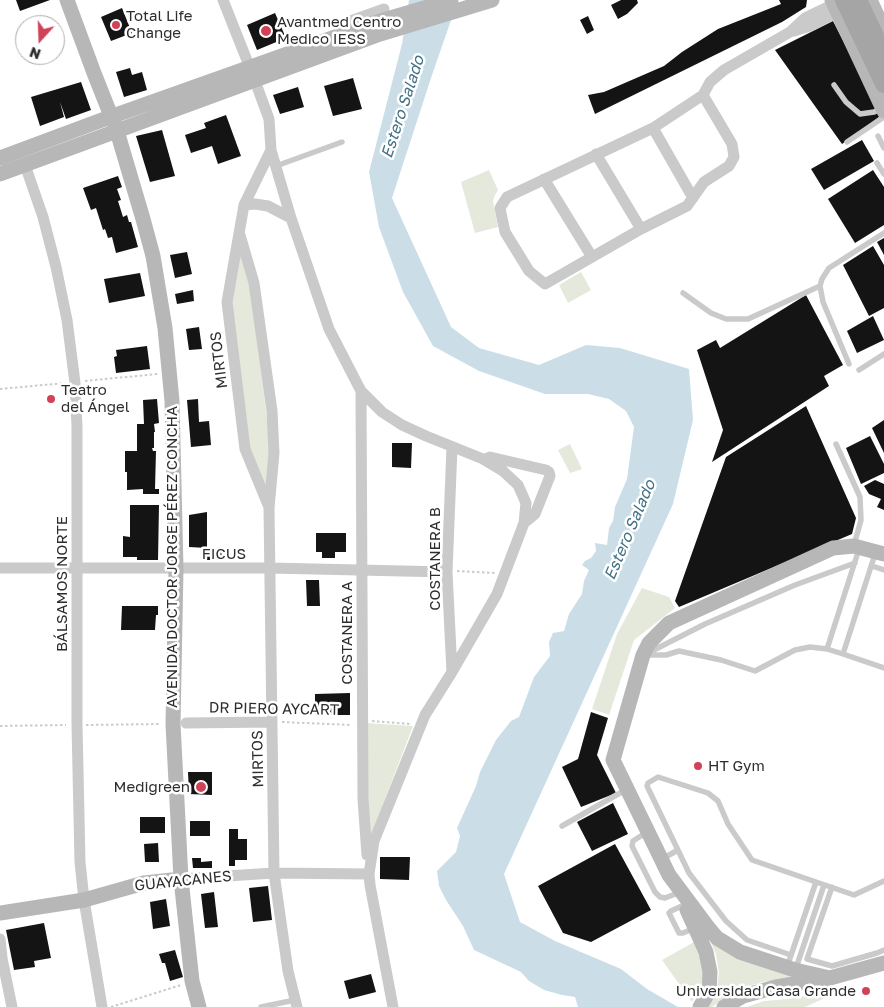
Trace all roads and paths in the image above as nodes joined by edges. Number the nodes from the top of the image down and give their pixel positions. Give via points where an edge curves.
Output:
1 (68, 0) edge
2 (223, 0) edge
3 (451, 0) edge
4 (492, 0) edge
5 (858, 0) edge
6 (870, 0) edge
7 (837, 4) edge
8 (380, 22) junction
9 (884, 29) edge
10 (884, 55) edge
11 (252, 75) junction
12 (884, 84) edge
13 (834, 85) dead end
14 (703, 95) junction
15 (883, 112) edge
16 (110, 117) junction
17 (653, 128) junction
18 (117, 131) junction
19 (878, 136) dead end
20 (342, 142) dead end
21 (847, 142) dead end
22 (884, 148) edge
23 (271, 150) junction
24 (596, 154) junction
25 (0, 158) edge
26 (877, 163) dead end
27 (25, 165) junction
28 (276, 166) junction
29 (0, 174) edge
30 (884, 174) edge
31 (544, 180) junction
32 (693, 198) junction
33 (244, 205) junction
34 (291, 218) junction
35 (641, 229) junction
36 (884, 233) edge
37 (240, 235) junction
38 (592, 257) junction
39 (820, 286) junction
40 (683, 292) dead end
41 (884, 354) edge
42 (849, 364) dead end
43 (859, 370) dead end
44 (361, 392) junction
45 (836, 444) dead end
46 (452, 446) junction
47 (483, 459) junction
48 (269, 508) junction
49 (524, 523) junction
50 (857, 546) junction
51 (877, 557) edge
52 (854, 563) junction
53 (0, 568) edge
54 (270, 568) junction
55 (78, 569) junction
56 (176, 569) junction
57 (362, 570) junction
58 (884, 570) edge
59 (447, 572) junction
60 (505, 574) junction
61 (827, 649) junction
62 (844, 654) junction
63 (643, 655) junction
64 (884, 668) edge
65 (452, 672) junction
66 (272, 722) junction
67 (362, 723) junction
68 (180, 724) junction
69 (421, 724) junction
70 (77, 725) junction
71 (0, 726) edge
72 (627, 790) junction
73 (562, 826) dead end
74 (647, 832) junction
75 (678, 850) junction
76 (661, 860) junction
77 (274, 874) junction
78 (369, 874) junction
79 (669, 876) junction
80 (181, 879) junction
81 (884, 881) edge
82 (816, 882) junction
83 (824, 885) junction
84 (832, 887) junction
85 (681, 899) junction
86 (84, 900) junction
87 (0, 913) edge
88 (0, 939) edge
89 (884, 950) edge
90 (807, 959) junction
91 (793, 962) junction
92 (884, 963) edge
93 (830, 978) junction
94 (192, 981) junction
95 (296, 1004) edge
96 (12, 1007) edge
97 (102, 1007) edge
98 (110, 1007) edge
99 (199, 1007) edge
100 (261, 1007) edge
101 (393, 1007) edge
102 (700, 1007) edge
103 (724, 1007) edge

1 - 16 street, AVENIDA DOCTOR JORGE PÉREZ CONCHA
2 - 11 street
3 - 8 street
4 - 8 street
5 - 10 main road
6 - 9 street
7 - 12 main road
7 - 14 street via 805,18 790,32 724,70 710,82
7 - 15 street
8 - 11 street
8 - 11 street via 344,34
11 - 16 street
11 - 18 street
11 - 23 street via 269,119
13 - 15 lane via 860,114
14 - 17 street
14 - 32 street via 732,144 734,157 729,166 704,182
15 - 21 lane
16 - 18 street, AVENIDA DOCTOR JORGE PÉREZ CONCHA
16 - 25 street
17 - 24 street
17 - 32 street
18 - 27 street
18 - 56 street, AVENIDA DOCTOR JORGE PÉREZ CONCHA via 153,256 165,328 172,400
19 - 22 lane
20 - 28 lane
23 - 28 street
23 - 33 street, MIRTOS
24 - 31 street
24 - 35 street
26 - 30 lane
27 - 29 street
27 - 55 street, BÁLSAMOS NORTE via 43,217 67,320 77,427
28 - 34 street
31 - 38 street
31 - 38 street via 507,197 500,208 506,232 529,271 545,284
32 - 35 street via 688,206
33 - 34 street via 268,206
33 - 37 street, MIRTOS
34 - 44 street via 329,329
35 - 38 street
36 - 39 lane via 829,268
37 - 48 street, MIRTOS via 252,273 272,411 274,452
37 - 48 street, MIRTOS via 227,302 245,449
39 - 40 lane via 748,319 726,319 711,313
39 - 42 lane via 823,302
41 - 43 lane
44 - 46 street via 402,425
44 - 57 street, COSTANERA A
45 - 50 lane via 860,497
46 - 47 street
46 - 59 street, COSTANERA B
47 - 49 street via 518,485 526,503
47 - 49 street via 490,457 549,472 534,514
48 - 54 street, MIRTOS
49 - 60 street
50 - 51 street
50 - 52 lane
50 - 63 street via 833,548 669,623 649,643
51 - 58 lane
51 - 62 lane
52 - 61 lane
52 - 63 lane via 705,624
53 - 55 street, FICUS
54 - 56 street, FICUS
54 - 57 street, FICUS
54 - 66 street, MIRTOS
55 - 56 street, FICUS
55 - 70 street, BÁLSAMOS NORTE
56 - 68 street, AVENIDA DOCTOR JORGE PÉREZ CONCHA
57 - 59 street, FICUS
57 - 67 street, COSTANERA A
59 - 60 path
59 - 65 street, COSTANERA B
60 - 65 street via 494,601
61 - 62 lane
61 - 63 lane via 810,647 795,650 755,671 679,651 666,655
62 - 64 lane
63 - 72 street via 613,760
65 - 69 street
66 - 67 path, DR PIERO AYCART
66 - 68 street, DR PIERO AYCART
66 - 77 street, MIRTOS
67 - 69 path, DR PIERO AYCART
67 - 78 street, COSTANERA A via 363,799
68 - 70 path
68 - 80 street, AVENIDA DOCTOR JORGE PÉREZ CONCHA
69 - 78 street via 378,828
70 - 71 path
70 - 86 street, BÁLSAMOS NORTE
72 - 73 lane
72 - 74 street
74 - 76 street
74 - 85 lane via 632,846 655,892 660,897
75 - 76 lane
75 - 82 lane via 647,786 654,778 708,793 718,802 752,860
75 - 91 lane via 689,873 726,922 747,940
76 - 79 street
77 - 78 street, GUAYACANES
77 - 80 street, GUAYACANES
77 - 95 street, MIRTOS
78 - 101 street
79 - 85 street
79 - 91 street via 718,938 740,952
80 - 86 street, GUAYACANES via 144,883
80 - 94 street, AVENIDA DOCTOR JORGE PÉREZ CONCHA
81 - 84 lane via 854,894
82 - 83 lane
82 - 91 lane
83 - 84 lane
83 - 91 lane
84 - 90 lane
85 - 102 street via 706,952 710,972 709,991
86 - 87 street, GUAYACANES
86 - 97 street, BÁLSAMOS NORTE
88 - 96 street
89 - 90 lane via 832,966
90 - 91 lane
91 - 93 street
92 - 93 street
93 - 103 street via 743,996
94 - 98 path
94 - 99 street, AVENIDA DOCTOR JORGE PÉREZ CONCHA
95 - 100 lane

